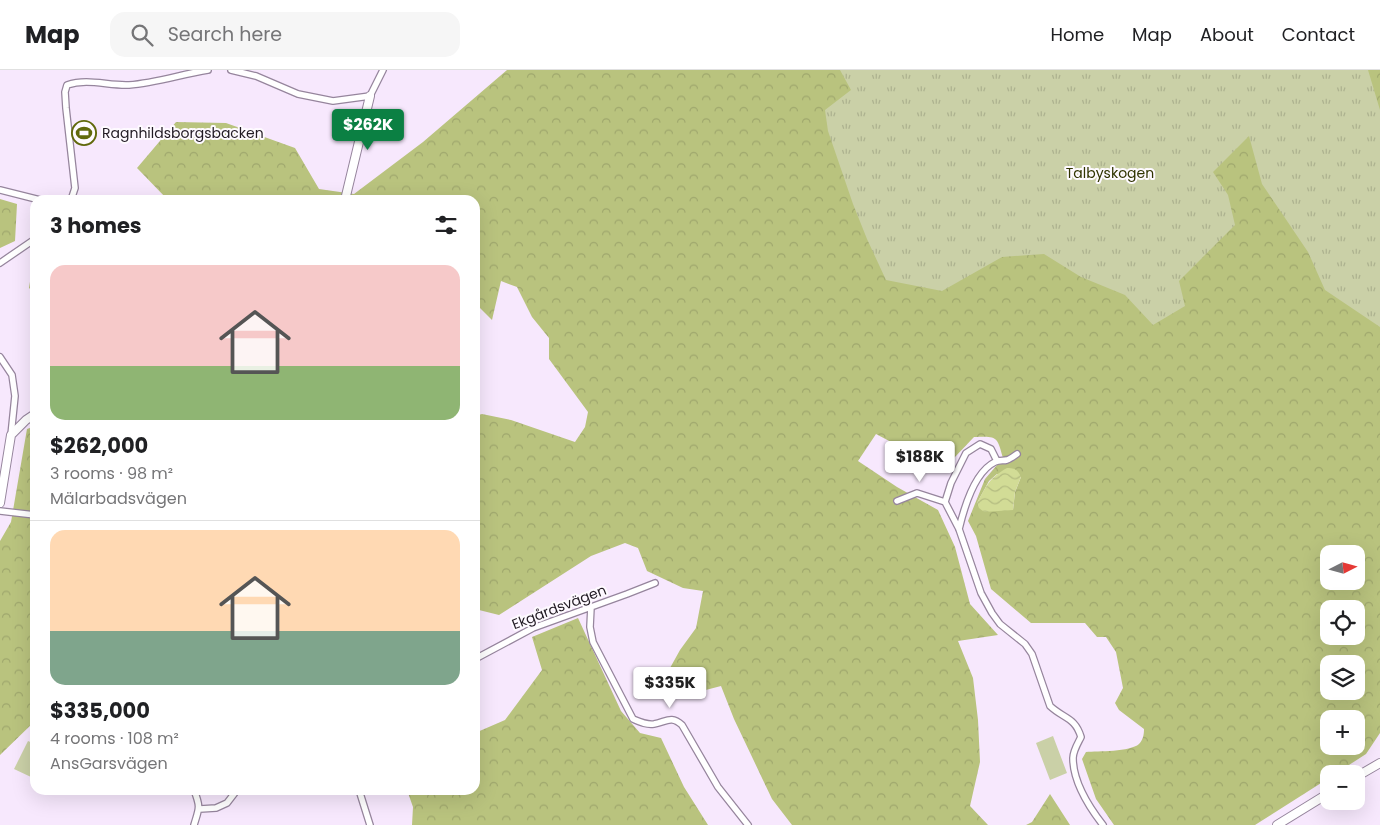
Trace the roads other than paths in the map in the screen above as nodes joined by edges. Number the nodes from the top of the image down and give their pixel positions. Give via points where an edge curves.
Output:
1 (208, 70) edge
2 (231, 70) edge
3 (383, 70) edge
4 (370, 96) junction
5 (0, 190) edge
6 (73, 195) edge
7 (346, 195) edge
8 (30, 198) edge
9 (30, 242) edge
10 (0, 263) edge
11 (0, 357) edge
12 (30, 417) edge
13 (11, 435) junction
14 (1017, 454) dead end
15 (996, 461) junction
16 (897, 501) dead end
17 (944, 502) junction
18 (0, 503) edge
19 (0, 510) edge
20 (30, 514) edge
21 (959, 529) junction
22 (655, 582) dead end
23 (591, 607) junction
24 (480, 656) edge
25 (1380, 763) edge
26 (1365, 772) edge
27 (196, 795) edge
28 (234, 795) edge
29 (361, 795) edge
30 (1320, 799) edge
31 (200, 809) junction
32 (194, 825) edge
33 (370, 825) edge
34 (748, 825) edge
35 (1103, 825) edge
36 (1277, 825) edge

1 - 6 street via 128,85 104,82 67,85 66,108 75,188
2 - 4 street via 256,76 298,94 333,101
3 - 4 street
4 - 7 street
5 - 8 street
9 - 10 street
11 - 13 street via 12,375 15,396
12 - 13 street
13 - 18 street
14 - 15 street via 1008,460
15 - 17 street via 991,449 980,444 966,453
15 - 21 street via 976,482 965,504
16 - 17 street via 917,493
17 - 21 street
19 - 20 street
21 - 35 street via 981,593 992,613 1032,654 1050,706 1078,727 1081,737 1073,758 1076,778 1086,802
22 - 23 street, Ekgårdsvägen
23 - 24 street, Ekgårdsvägen via 533,628
23 - 34 street via 593,642 633,719 642,724 677,720 718,787
25 - 26 street
27 - 31 street
28 - 31 street via 216,808
29 - 33 street
30 - 36 street
31 - 32 street

